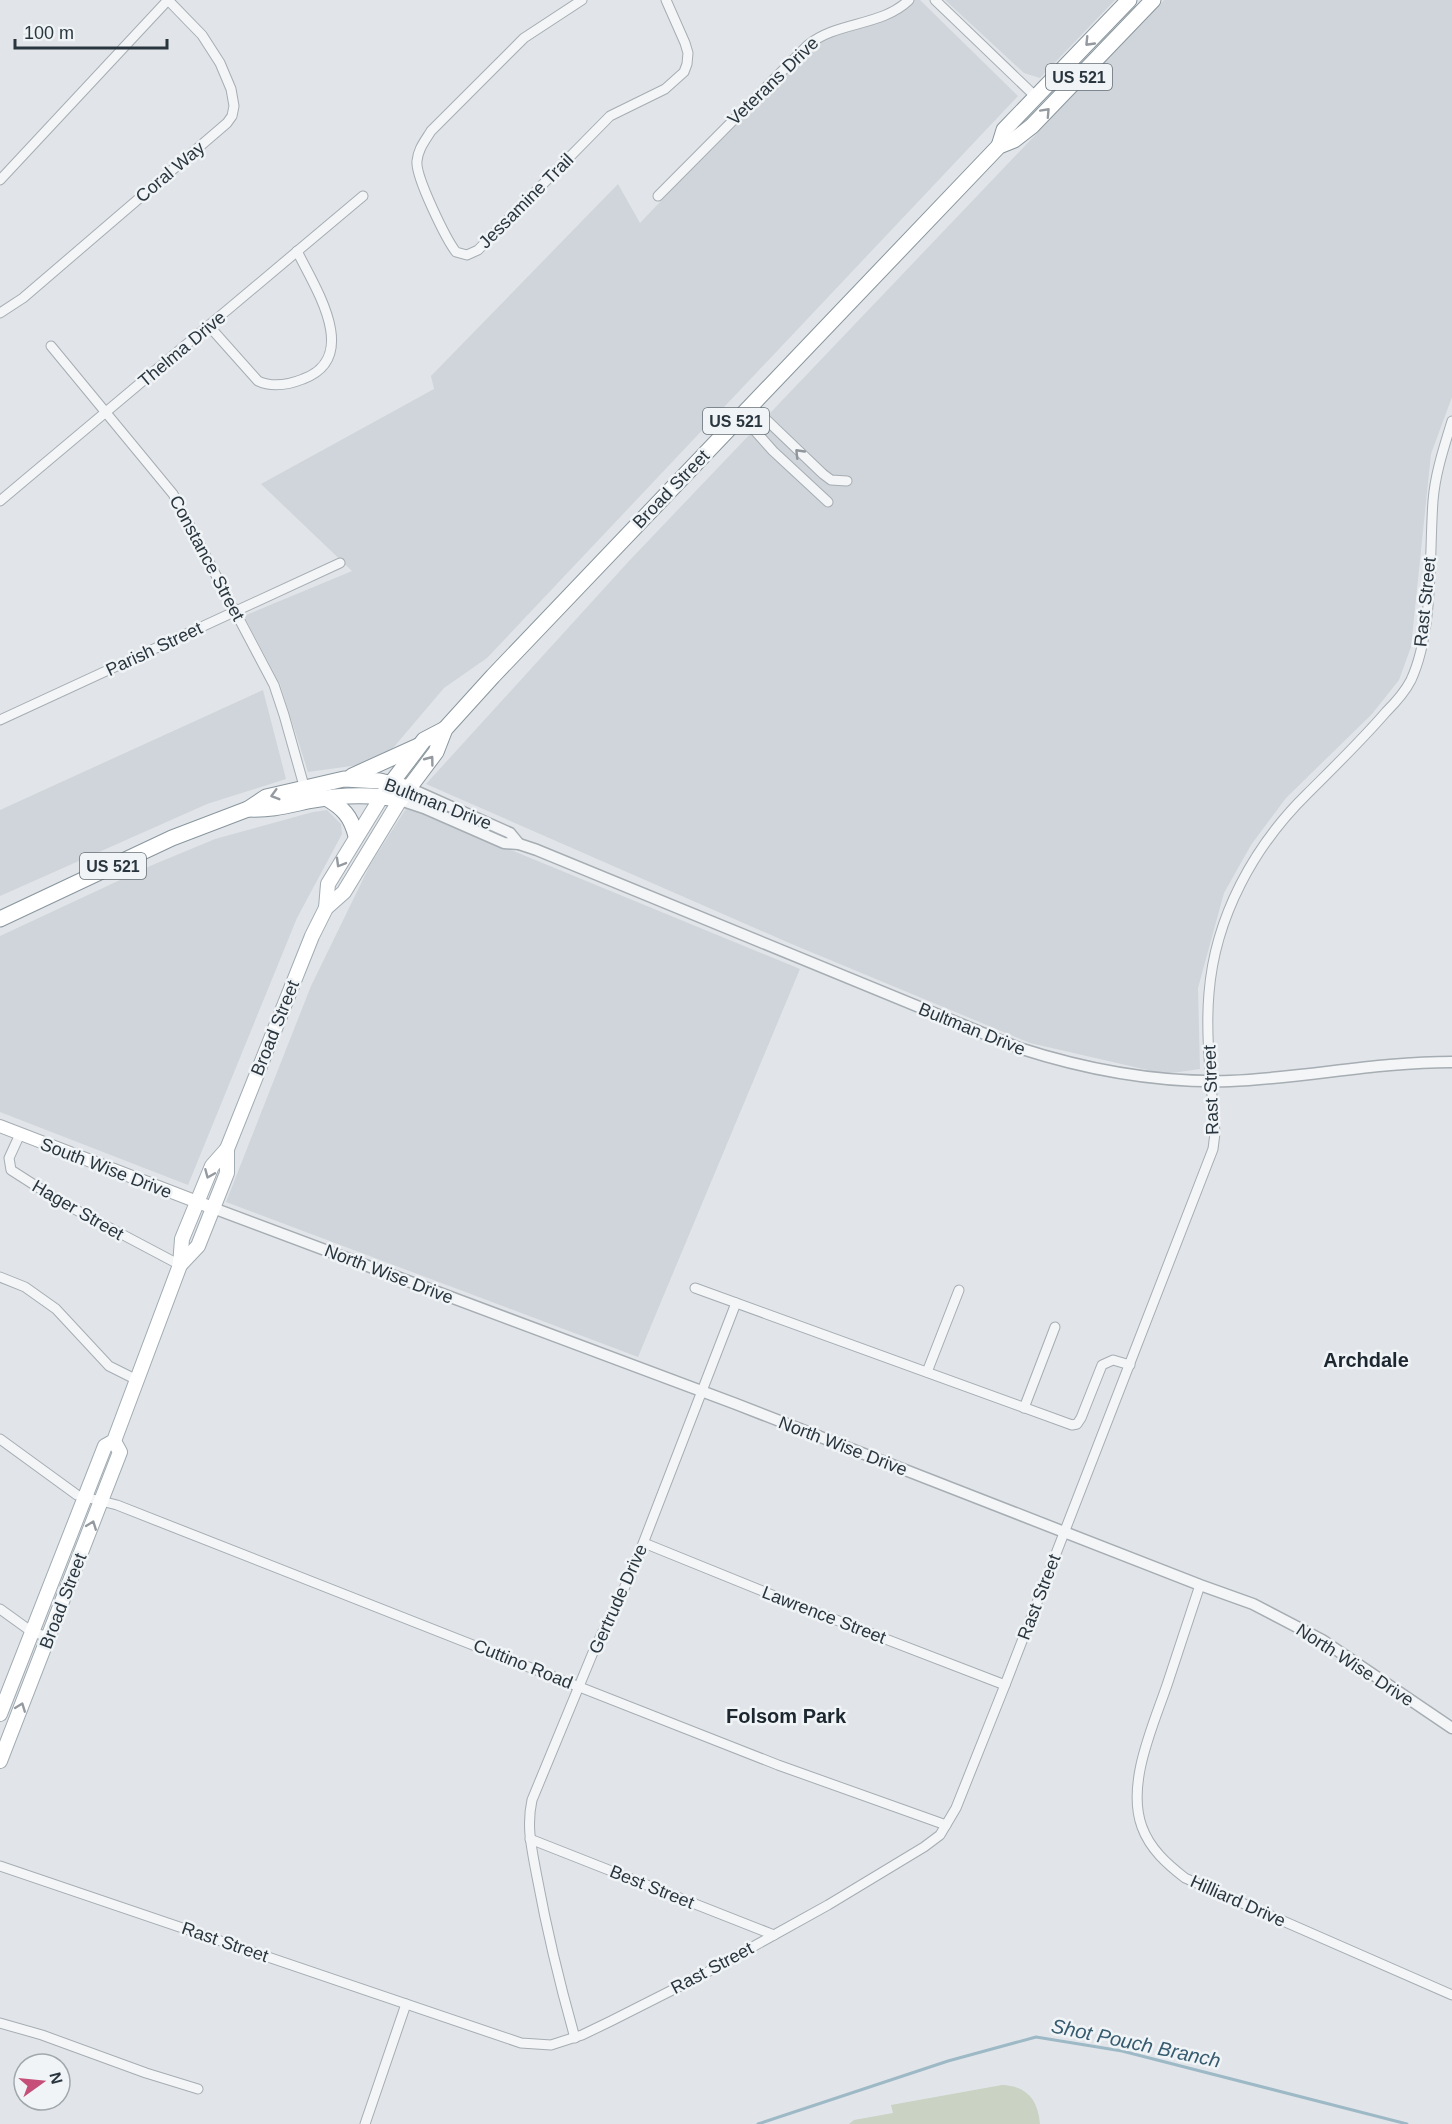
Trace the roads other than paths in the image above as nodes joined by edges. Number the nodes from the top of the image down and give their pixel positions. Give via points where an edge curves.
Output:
1 (168, 0) edge
2 (582, 0) edge
3 (666, 0) edge
4 (909, 0) edge
5 (935, 0) edge
6 (1129, 0) edge
7 (1153, 0) edge
8 (1036, 97) junction
9 (999, 146) junction
10 (0, 180) edge
11 (363, 196) dead end
12 (658, 196) dead end
13 (297, 251) junction
14 (0, 312) edge
15 (209, 326) junction
16 (51, 346) dead end
17 (746, 410) junction
18 (106, 412) junction
19 (1452, 421) edge
20 (847, 482) dead end
21 (0, 501) edge
22 (828, 502) dead end
23 (340, 563) dead end
24 (236, 612) junction
25 (0, 720) edge
26 (445, 729) junction
27 (420, 745) junction
28 (344, 779) junction
29 (391, 783) junction
30 (306, 794) junction
31 (404, 794) junction
32 (382, 796) junction
33 (326, 798) junction
34 (356, 836) junction
35 (326, 908) junction
36 (0, 919) edge
37 (1452, 1062) edge
38 (1212, 1081) junction
39 (0, 1126) edge
40 (20, 1134) junction
41 (227, 1149) junction
42 (198, 1203) junction
43 (213, 1208) junction
44 (180, 1265) junction
45 (0, 1277) edge
46 (695, 1288) dead end
47 (959, 1290) dead end
48 (736, 1303) junction
49 (1055, 1327) dead end
50 (1130, 1365) junction
51 (927, 1372) junction
52 (137, 1380) junction
53 (702, 1391) junction
54 (1024, 1408) junction
55 (0, 1439) edge
56 (114, 1441) junction
57 (85, 1497) junction
58 (101, 1501) junction
59 (1065, 1532) junction
60 (644, 1543) junction
61 (1200, 1585) junction
62 (0, 1609) edge
63 (32, 1632) junction
64 (49, 1637) junction
65 (1005, 1685) junction
66 (579, 1686) junction
67 (0, 1714) edge
68 (1452, 1728) edge
69 (0, 1761) edge
70 (946, 1825) junction
71 (530, 1839) junction
72 (0, 1866) edge
73 (774, 1935) junction
74 (1452, 1995) edge
75 (405, 2004) junction
76 (0, 2023) edge
77 (575, 2038) junction
78 (198, 2089) dead end
79 (365, 2124) edge

1 - 10 street
1 - 14 street, Coral Way via 216,55 231,90 232,116 23,298
2 - 3 street, Jessamine Trail via 524,38 431,131 421,147 416,169 456,252 466,255 478,250 610,116 665,89 684,72 685,43
4 - 12 street, Veterans Drive via 885,16 820,34
5 - 8 street
6 -> 8 highway, Broad Street / US 521
9 -> 7 highway, Broad Street / US 521 via 1032,126
8 - 9 highway, Broad Street / US 521 via 1004,130
9 - 17 highway, Broad Street / US 521
11 - 13 street, Thelma Drive
13 - 15 street, Thelma Drive
13 - 15 street via 332,330 330,352 318,371 295,382 267,385 258,381
15 - 18 street, Thelma Drive
16 - 18 street, Constance Street
20 -> 17 street via 831,480
17 - 22 street via 772,451
17 - 26 highway, Broad Street / US 521
18 - 21 street, Thelma Drive
18 - 24 street, Constance Street via 173,494
19 - 38 street, Rast Street via 1433,499 1418,662 1410,682 1392,706 1278,826 1238,888 1222,930 1210,984
23 - 24 street, Parish Street
24 - 25 street, Parish Street
24 - 30 street, Constance Street via 278,694
26 - 27 highway, Broad Street / US 521
31 -> 26 highway, Broad Street / US 521 via 436,753
27 - 28 highway, US 521
27 - 29 highway, Broad Street
28 - 29 highway, Bultman Drive
28 - 30 highway, Bultman Drive / US 521
29 - 31 highway, Bultman Drive
29 - 32 highway, Broad Street
30 - 33 highway, Bultman Drive / US 521
30 - 36 highway, Bultman Drive / US 521 via 270,810 248,809 172,838
31 - 32 highway, Bultman Drive / US 521
31 - 35 main road, Broad Street via 344,892
31 - 38 street, Bultman Drive via 510,832 519,844 1019,1048 1096,1070
32 - 33 highway, Bultman Drive / US 521
32 - 34 main road, Broad Street
33 - 34 highway via 345,810
34 -> 35 main road, Broad Street via 328,884
35 - 41 main road, Broad Street via 303,956
37 - 38 street, Bultman Drive
38 - 50 street, Rast Street via 1213,1149
39 - 40 main road, South Wise Drive
40 - 42 main road, South Wise Drive
40 - 44 street, Hager Street via 9,1158 11,1170 61,1202
41 -> 42 main road, Broad Street via 212,1166
41 - 43 main road, Broad Street via 227,1173
42 - 43 main road, South Wise Drive
42 - 44 main road, Broad Street via 182,1239
43 - 44 main road, Broad Street via 198,1246
43 - 53 street, North Wise Drive
44 - 52 main road, Broad Street
45 - 52 street via 25,1287 56,1308 110,1366
46 - 48 street
47 - 51 street
48 - 51 street
48 - 53 street, Gertrude Drive
49 - 54 street
50 - 54 street via 1113,1360 1102,1365 1077,1424 1066,1424
50 - 59 street, Rast Street
51 - 54 street
52 - 56 main road, Broad Street
53 - 59 street, North Wise Drive
53 - 60 street, Gertrude Drive
55 - 57 street, Cuttino Road
56 - 57 main road, Broad Street via 105,1446
56 - 58 main road, Broad Street via 120,1452
57 - 58 street, Cuttino Road
57 - 63 main road, Broad Street
64 -> 58 main road, Broad Street
58 - 66 street, Cuttino Road
59 - 61 street, North Wise Drive
59 - 65 street, Rast Street
60 - 65 street, Lawrence Street
60 - 66 street, Gertrude Drive
61 - 68 street, North Wise Drive via 1253,1604 1322,1640
61 - 74 street, Hilliard Drive via 1142,1758 1138,1814 1151,1846 1185,1878
62 - 63 street
63 - 64 street
63 - 67 main road, Broad Street
69 -> 64 main road, Broad Street
65 - 70 street, Rast Street
66 - 70 street, Cuttino Road via 778,1765
66 - 71 street, Gertrude Drive via 532,1800 528,1817
70 - 73 street, Rast Street via 924,1847
71 - 73 street, Best Street
71 - 77 street, Gertrude Drive via 557,1976
72 - 75 street, Rast Street
73 - 77 street, Rast Street
75 - 77 street, Rast Street via 521,2043 551,2045
75 - 79 street
76 - 78 street

